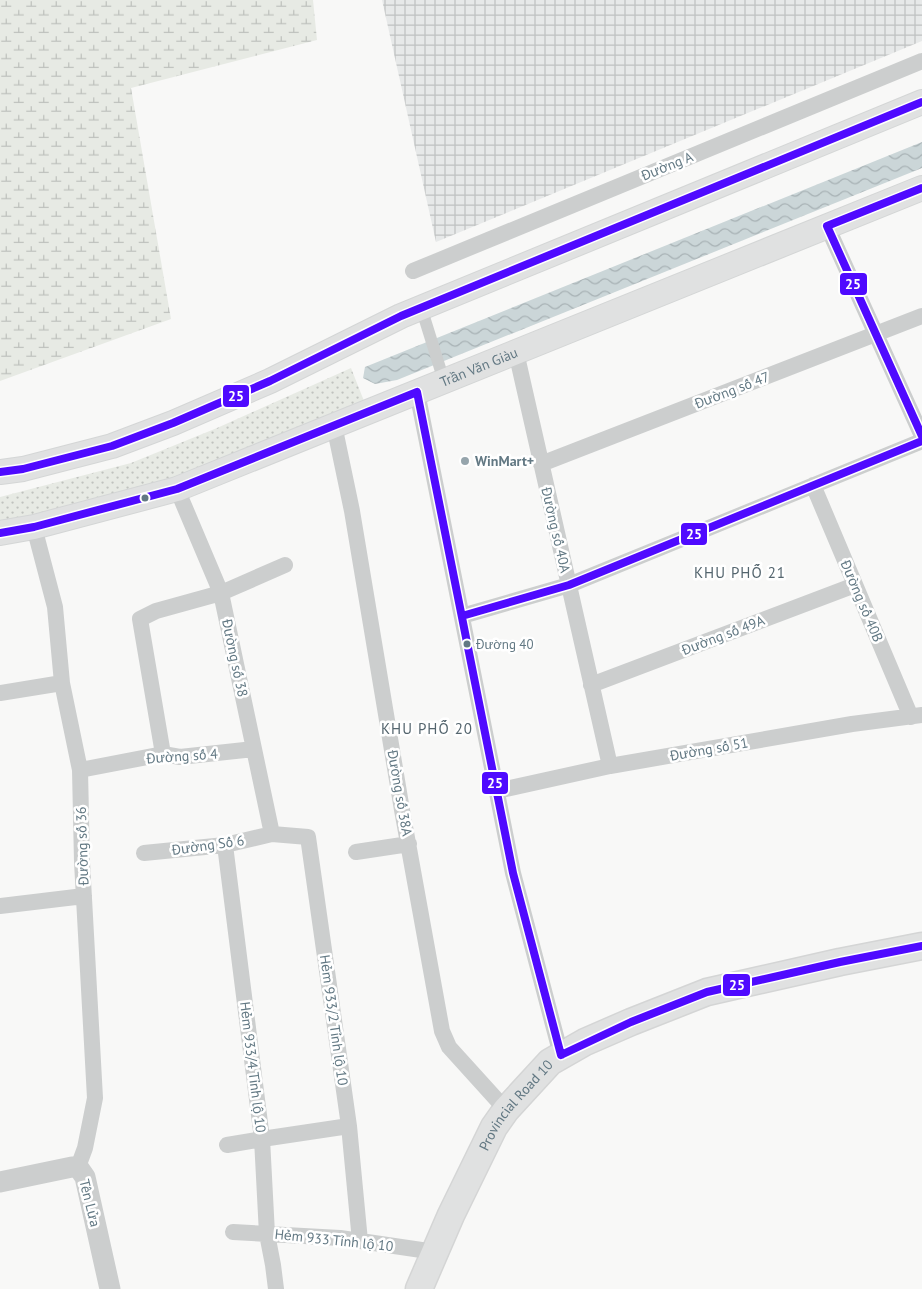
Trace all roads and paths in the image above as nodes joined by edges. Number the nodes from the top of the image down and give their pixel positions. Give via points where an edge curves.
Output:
1 (922, 61) edge
2 (922, 102) edge
3 (922, 188) edge
4 (827, 226) junction
5 (412, 271) dead end
6 (423, 315) junction
7 (922, 316) edge
8 (876, 334) junction
9 (516, 352) junction
10 (442, 376) junction
11 (417, 392) junction
12 (334, 425) junction
13 (922, 436) edge
14 (922, 440) edge
15 (541, 464) junction
16 (0, 472) edge
17 (813, 485) junction
18 (177, 489) junction
19 (34, 527) junction
20 (0, 532) edge
21 (284, 565) dead end
22 (569, 585) junction
23 (855, 585) junction
24 (221, 592) junction
25 (462, 616) junction
26 (62, 683) junction
27 (592, 685) junction
28 (0, 693) edge
29 (916, 716) edge
30 (254, 749) junction
31 (163, 754) junction
32 (610, 766) junction
33 (80, 770) junction
34 (497, 790) junction
35 (272, 834) junction
36 (409, 844) junction
37 (225, 845) junction
38 (356, 852) dead end
39 (144, 853) dead end
40 (84, 896) junction
41 (0, 906) edge
42 (922, 946) edge
43 (561, 1055) junction
44 (506, 1110) junction
45 (349, 1126) junction
46 (262, 1139) junction
47 (227, 1145) dead end
48 (78, 1167) junction
49 (0, 1182) edge
50 (233, 1232) dead end
51 (267, 1234) junction
52 (360, 1241) junction
53 (435, 1252) junction
54 (110, 1289) edge
55 (276, 1289) edge
56 (419, 1289) edge

1 - 5 street, Đường A
2 - 6 main road
3 - 4 main road, Trần Văn Giàu
4 - 8 street
4 - 9 main road, Trần Văn Giàu
6 - 10 street
6 - 16 main road via 400,316 270,381 174,423 112,446
7 - 8 street, Đường số 47
8 - 13 street
8 - 15 street, Đường số 47
9 - 10 main road, Trần Văn Giàu
9 - 15 street, Đường số 40A
10 - 11 main road, Trần Văn Giàu
11 - 12 main road, Trần Văn Giàu
11 - 25 street
12 - 18 main road, Trần Văn Giàu
12 - 36 street, Đường số 38A
14 - 17 street
15 - 22 street, Đường số 40A
17 - 22 street
17 - 23 street, Đường số 40B
18 - 19 main road, Trần Văn Giàu
18 - 24 street, Đường số 38
19 - 20 main road, Trần Văn Giàu
19 - 26 street, Đường số 36 via 55,607
21 - 24 street
22 - 25 street
22 - 27 street, Đường số 40A
23 - 27 street, Đường số 49A
23 - 29 street, Đường số 40B
24 - 30 street, Đường số 38
24 - 31 street via 156,611 140,619
25 - 34 street
26 - 28 street
26 - 33 street, Đường số 36
27 - 32 street, Đường số 40A
29 - 32 street, Đường số 51
30 - 31 street, Đường số 4 via 180,757
30 - 35 street, Đường số 38
31 - 33 street, Đường số 4
32 - 34 street, Đường số 51
33 - 40 street, Đường số 36
34 - 43 street via 513,873
35 - 37 street, Đường Số 6
35 - 45 street, Hẻm 933/2 Tỉnh lộ 10 via 308,837
36 - 38 street
36 - 44 street, Đường số 38A via 445,1040
37 - 39 street, Đường Số 6
37 - 46 street, Hẻm 933/4 Tỉnh lộ 10
40 - 41 street
40 - 48 street, Đường số 36 via 95,1098
42 - 43 main road, Provincial Road 10 via 707,992 631,1022
43 - 44 main road, Provincial Road 10 via 543,1069
44 - 53 main road, Provincial Road 10 via 494,1127
45 - 46 street
45 - 52 street, Hẻm 933/2 Tỉnh lộ 10
46 - 47 street
46 - 51 street, Hẻm 933/4 Tỉnh lộ 10
48 - 49 street, Tên Lửa
48 - 54 street, Tên Lửa via 85,1177
50 - 51 street, Hẻm 933 Tỉnh lộ 10
51 - 52 street, Hẻm 933 Tỉnh lộ 10
51 - 55 street, Hẻm 933/4 Tỉnh lộ 10
52 - 53 street, Hẻm 933 Tỉnh lộ 10
53 - 56 main road, Provincial Road 10

